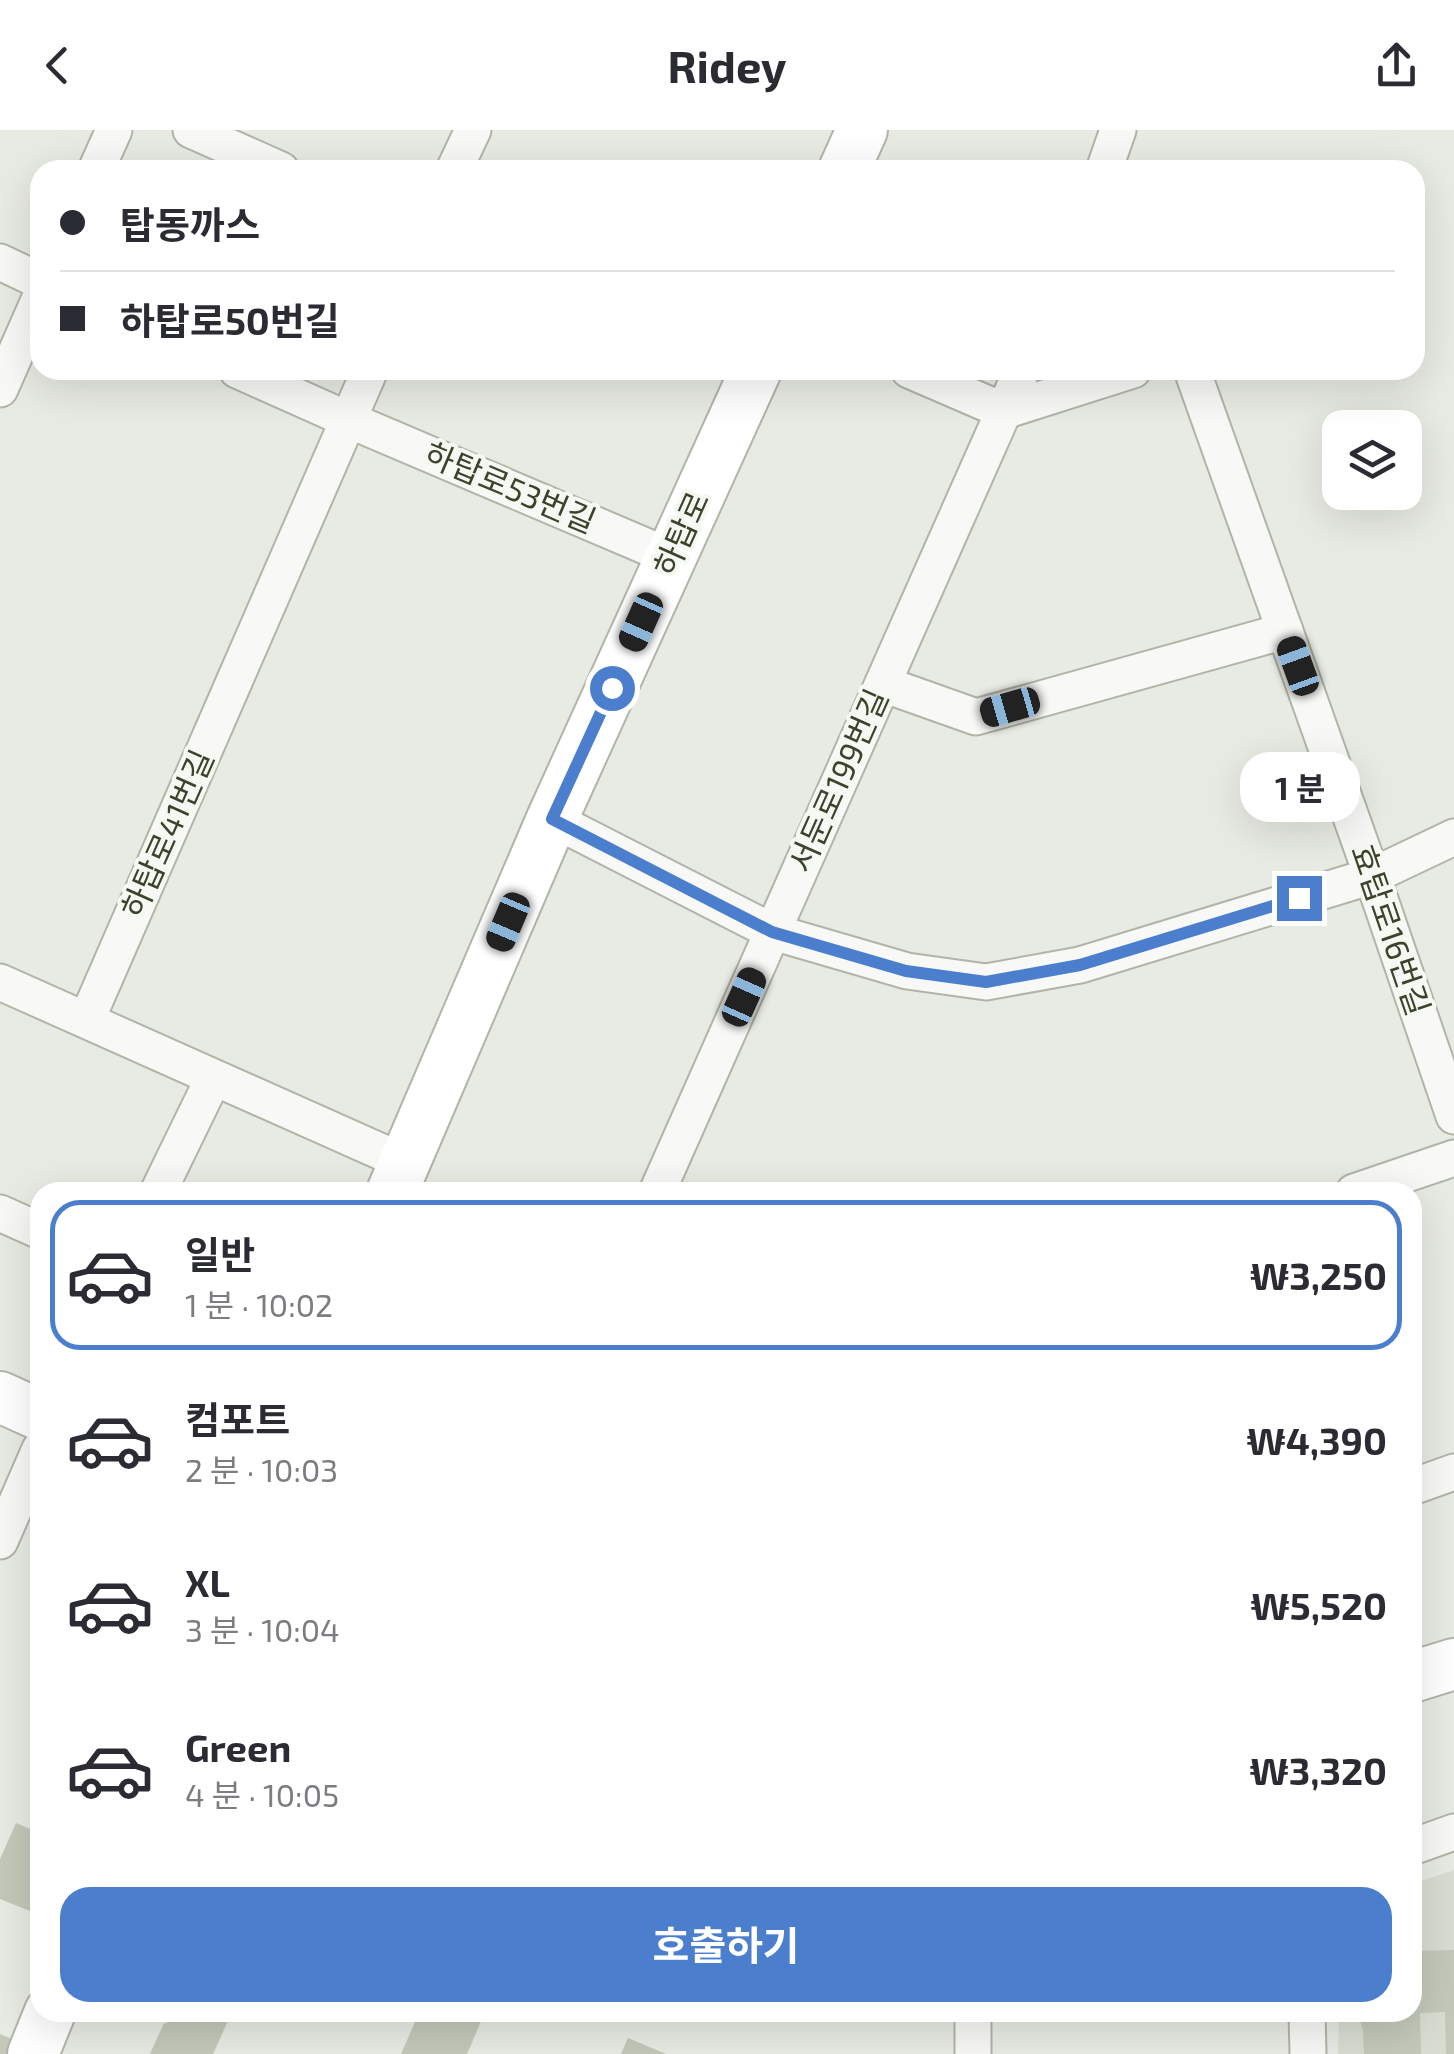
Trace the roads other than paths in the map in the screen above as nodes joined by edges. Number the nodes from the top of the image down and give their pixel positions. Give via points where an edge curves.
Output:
1 (114, 130) edge
2 (190, 130) edge
3 (473, 130) edge
4 (862, 130) edge
5 (1118, 130) edge
6 (1126, 130) edge
7 (100, 160) edge
8 (258, 160) edge
9 (459, 160) edge
10 (848, 160) edge
11 (1108, 160) edge
12 (1128, 160) edge
13 (0, 262) edge
14 (30, 277) edge
15 (30, 321) edge
16 (259, 380) edge
17 (366, 380) edge
18 (751, 380) edge
19 (932, 380) edge
20 (1018, 380) edge
21 (1102, 380) edge
22 (1196, 380) edge
23 (0, 389) edge
24 (1004, 411) junction
25 (349, 420) junction
26 (671, 557) junction
27 (1285, 631) junction
28 (882, 684) junction
29 (552, 819) junction
30 (1454, 837) edge
31 (1372, 876) junction
32 (772, 932) junction
33 (0, 982) edge
34 (87, 1020) junction
35 (214, 1078) junction
36 (1454, 1116) edge
37 (1454, 1158) edge
38 (398, 1177) edge
39 (163, 1182) edge
40 (661, 1182) edge
41 (1383, 1182) edge
42 (0, 1214) edge
43 (30, 1227) edge
44 (0, 1396) edge
45 (30, 1410) edge
46 (30, 1472) edge
47 (1454, 1472) edge
48 (1422, 1483) edge
49 (0, 1540) edge
50 (1454, 1664) edge
51 (1422, 1674) edge
52 (1454, 1832) edge
53 (1422, 1843) edge
54 (46, 2022) edge
55 (972, 2022) edge
56 (1307, 2022) edge
57 (33, 2054) edge
58 (973, 2054) edge
59 (1308, 2054) edge

1 - 7 street
2 - 8 street
3 - 9 street
4 - 10 street
5 - 11 street
6 - 12 street
13 - 14 street
15 - 23 street
16 - 25 street, 하탑로53번길
17 - 25 street
18 - 26 street, 하탑로
19 - 24 street
20 - 24 street, 서둔로199번길
21 - 24 street
22 - 27 street, 효탑로16번길
24 - 28 street, 서둔로199번길
25 - 26 street, 하탑로53번길
25 - 34 street, 하탑로41번길
26 - 29 street, 하탑로
27 - 28 street via 976,717
27 - 31 street, 효탑로16번길
28 - 32 street, 서둔로199번길
29 - 32 street
29 - 38 street, 하탑로
30 - 31 street
31 - 32 street via 1080,965 986,982 906,971
31 - 36 street, 효탑로16번길
32 - 40 street, 서둔로199번길
33 - 34 street
34 - 35 street
35 - 38 street
35 - 39 street
37 - 41 street
42 - 43 street
44 - 45 street
46 - 49 street
47 - 48 street
50 - 51 street
52 - 53 street
54 - 57 street
55 - 58 street
56 - 59 street

